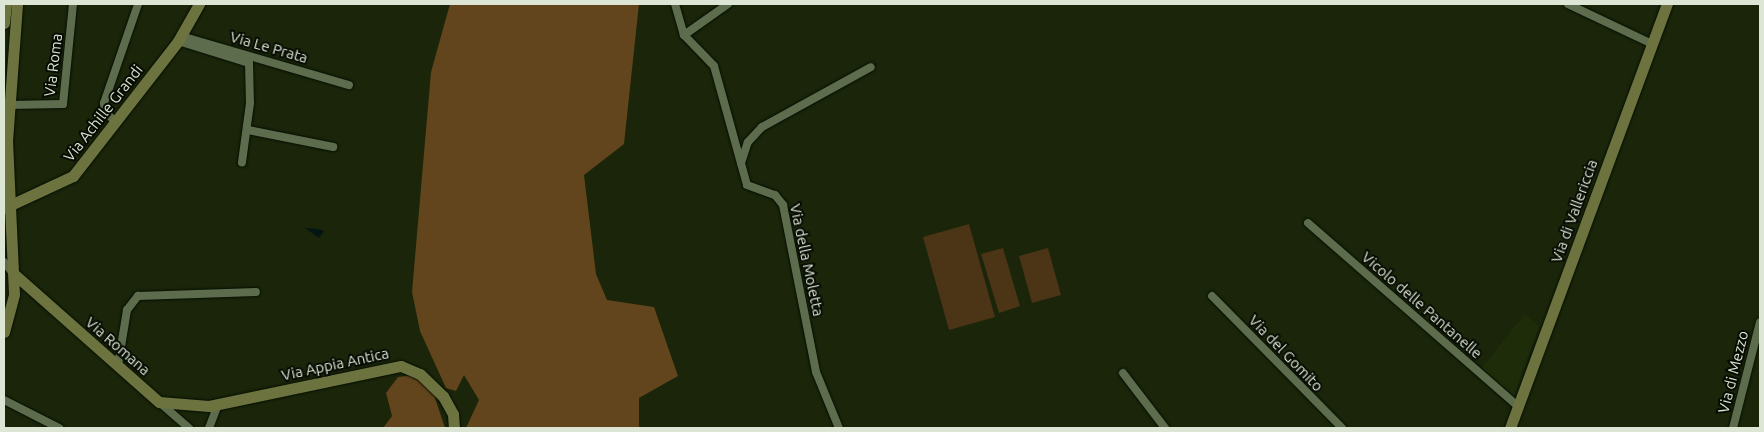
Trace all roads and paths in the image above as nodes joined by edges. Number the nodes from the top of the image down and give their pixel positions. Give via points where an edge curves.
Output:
1 (17, 4) edge
2 (73, 4) edge
3 (138, 4) edge
4 (200, 4) edge
5 (675, 4) edge
6 (728, 4) edge
7 (1568, 4) edge
8 (1666, 4) edge
9 (5, 6) edge
10 (4, 23) edge
11 (684, 35) junction
12 (179, 38) junction
13 (1650, 43) junction
14 (871, 67) dead end
15 (349, 85) dead end
16 (8, 105) junction
17 (116, 122) junction
18 (248, 130) junction
19 (333, 147) dead end
20 (242, 162) dead end
21 (741, 162) junction
22 (6, 208) edge
23 (1308, 223) dead end
24 (4, 241) edge
25 (7, 266) edge
26 (256, 292) dead end
27 (1212, 296) dead end
28 (4, 313) edge
29 (1760, 322) edge
30 (4, 332) edge
31 (118, 365) junction
32 (1122, 373) dead end
33 (4, 400) edge
34 (159, 402) junction
35 (218, 405) junction
36 (1518, 406) junction
37 (59, 428) edge
38 (189, 428) edge
39 (209, 428) edge
40 (454, 428) edge
41 (839, 428) edge
42 (1165, 428) edge
43 (1342, 428) edge
44 (1510, 428) edge
45 (1733, 428) edge

1 - 16 street
2 - 16 street, Via Roma via 63,104
3 - 17 street via 104,103 106,114
4 - 12 street, Via Achille Grandi
5 - 11 street
6 - 11 street
7 - 13 street
8 - 13 street, Via di Vallericcia
9 - 10 street
11 - 21 street, Via della Moletta via 713,64
12 - 15 street, Via Le Prata
12 - 17 street, Via Achille Grandi
12 - 18 street, Via Le Prata via 248,62
13 - 36 street, Via di Vallericcia
14 - 21 street via 764,125 748,142
16 - 22 street
17 - 22 street, Via Achille Grandi via 68,180
18 - 19 street
18 - 20 street, Via Le Prata
21 - 41 street, Via della Moletta via 748,187 775,195 783,206 816,372
22 - 25 street
23 - 36 street, Vicolo delle Pantanelle
24 - 25 street
25 - 28 street
25 - 30 street via 13,303
25 - 31 street, Via Romana
26 - 31 street via 138,296 127,310
27 - 43 street, Via del Gomito
29 - 45 street, Via di Mezzo
31 - 34 street, Via Romana
32 - 42 street
33 - 37 street
34 - 35 street via 189,407
34 - 38 street
35 - 39 street
35 - 40 street, Via Appia Antica via 401,366 420,374 443,396 453,414
36 - 44 street, Via di Vallericcia

